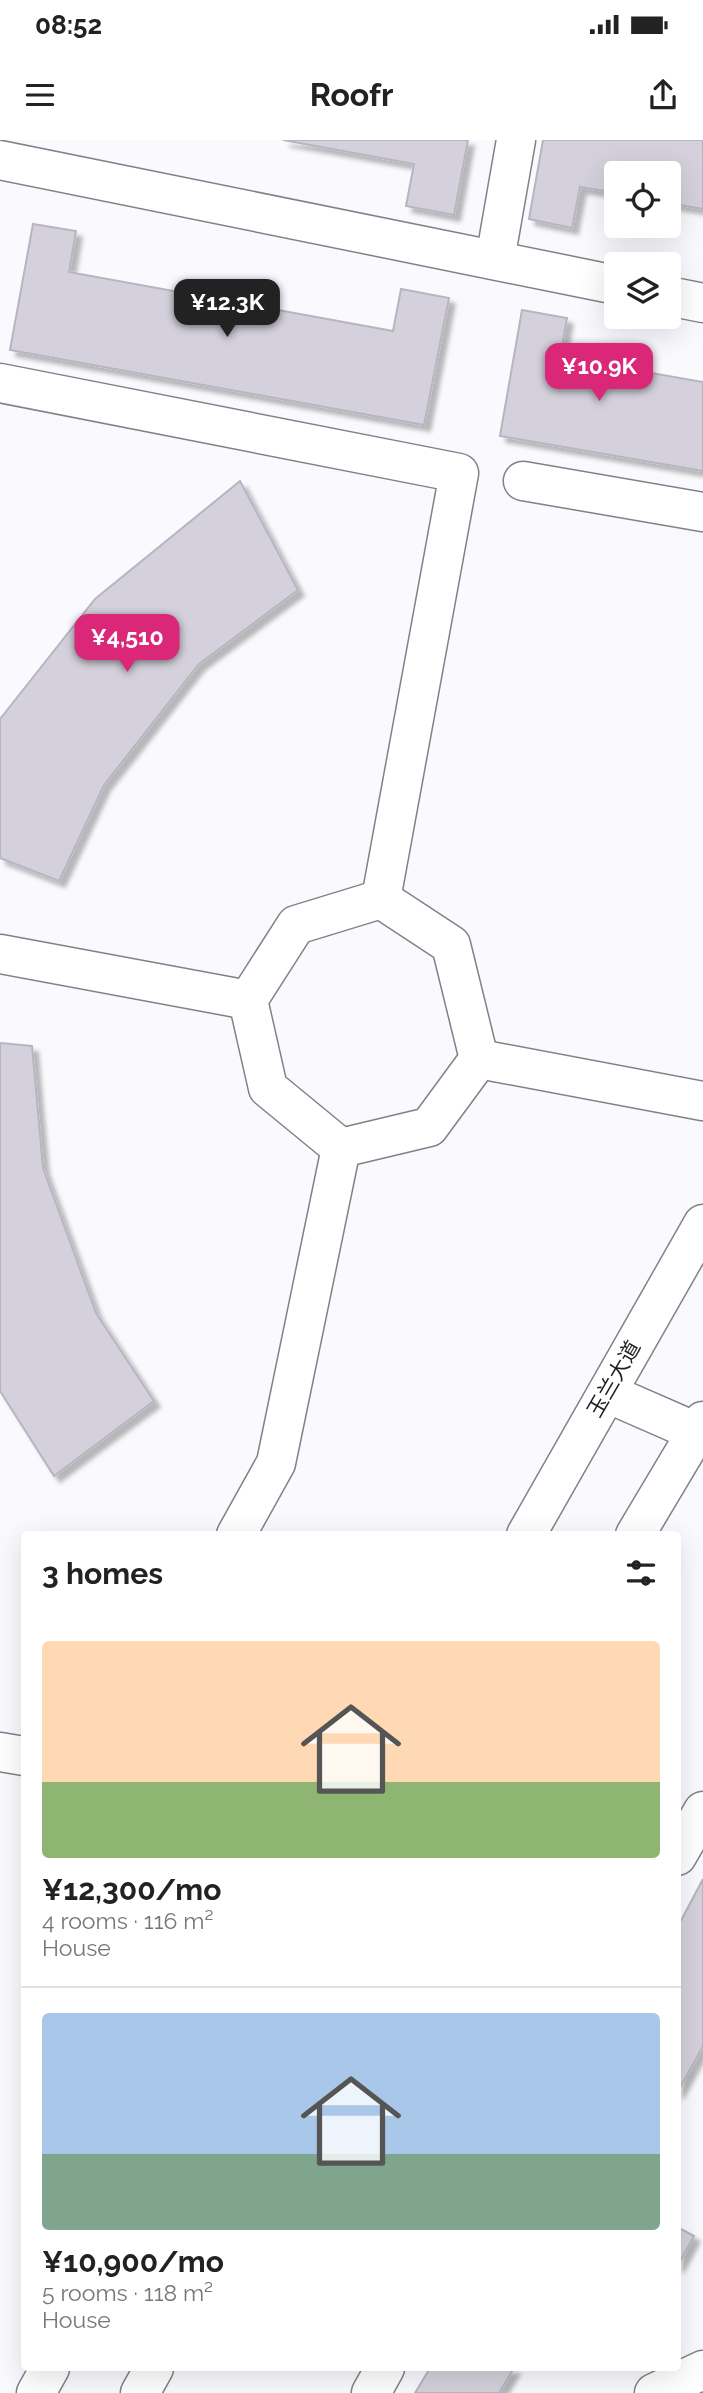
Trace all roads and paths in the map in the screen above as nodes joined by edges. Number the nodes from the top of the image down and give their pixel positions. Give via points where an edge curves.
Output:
1 (516, 140) edge
2 (0, 160) edge
3 (495, 260) junction
4 (604, 283) edge
5 (681, 299) edge
6 (703, 303) edge
7 (0, 383) edge
8 (523, 481) dead end
9 (703, 512) edge
10 (381, 899) junction
11 (0, 954) edge
12 (248, 999) junction
13 (479, 1059) junction
14 (703, 1101) edge
15 (341, 1148) junction
16 (703, 1224) edge
17 (607, 1393) junction
18 (701, 1430) edge
19 (238, 1531) edge
20 (528, 1531) edge
21 (638, 1531) edge
22 (0, 1752) edge
23 (21, 1756) edge
24 (703, 1811) edge
25 (681, 1849) edge
26 (703, 2370) edge
27 (48, 2371) edge
28 (152, 2371) edge
29 (383, 2371) edge
30 (36, 2393) edge
31 (140, 2393) edge
32 (371, 2393) edge
33 (654, 2393) edge

1 - 3 main road
2 - 3 main road
3 - 4 main road
5 - 6 main road
7 - 10 main road via 458,473
8 - 9 main road
10 - 12 main road via 296,925
10 - 13 main road via 451,945
11 - 12 main road
12 - 15 main road via 268,1088
13 - 14 main road
13 - 15 main road via 429,1127
15 - 19 main road via 276,1463
16 - 17 main road, 玉兰大道
17 - 18 main road
17 - 20 main road, 玉兰大道
18 - 21 main road
22 - 23 main road
24 - 25 main road
26 - 33 main road
27 - 30 main road
28 - 31 main road
29 - 32 main road

